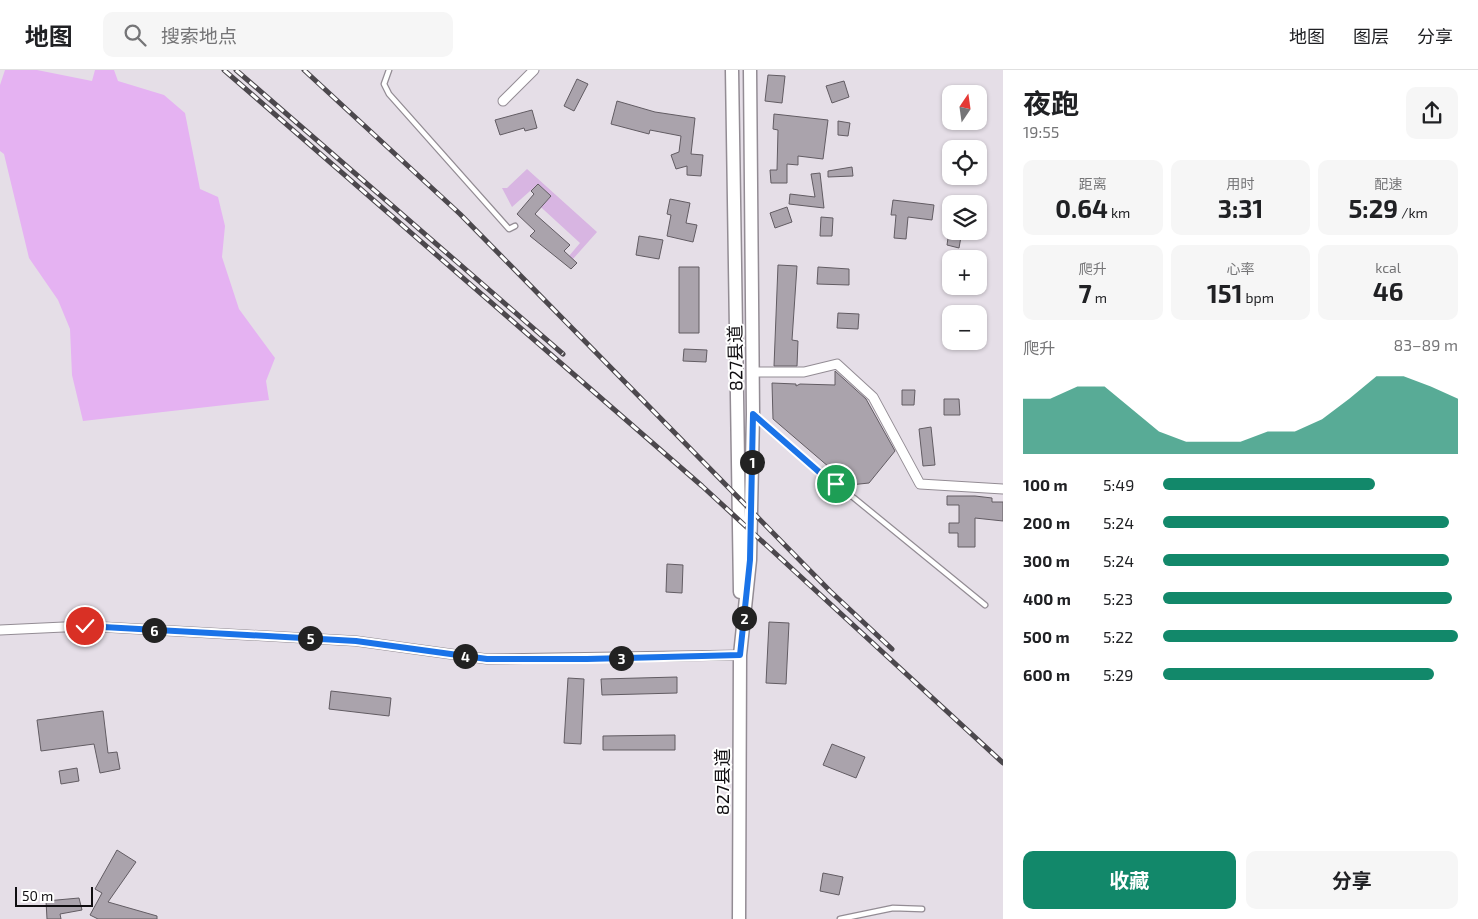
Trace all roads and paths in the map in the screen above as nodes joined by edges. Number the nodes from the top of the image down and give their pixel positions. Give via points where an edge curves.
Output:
1 (389, 70) edge
2 (534, 70) edge
3 (732, 70) edge
4 (750, 70) edge
5 (503, 101) dead end
6 (515, 226) dead end
7 (752, 372) junction
8 (753, 414) junction
9 (1003, 489) edge
10 (985, 605) dead end
11 (0, 630) edge
12 (741, 650) junction
13 (922, 909) dead end
14 (738, 917) edge
15 (840, 919) edge

1 - 6 lane via 384,84 389,94 509,229
2 - 5 street
3 - 12 main road, 827县道
4 - 7 main road, 827县道
7 - 8 main road, 827县道
7 - 9 street via 804,372 837,364 873,397 920,484
8 - 10 lane via 826,478
8 - 12 main road, 827县道 via 750,560
11 - 12 street via 85,626 356,641 487,659 587,659
12 - 14 main road, 827县道
13 - 15 lane via 892,908

